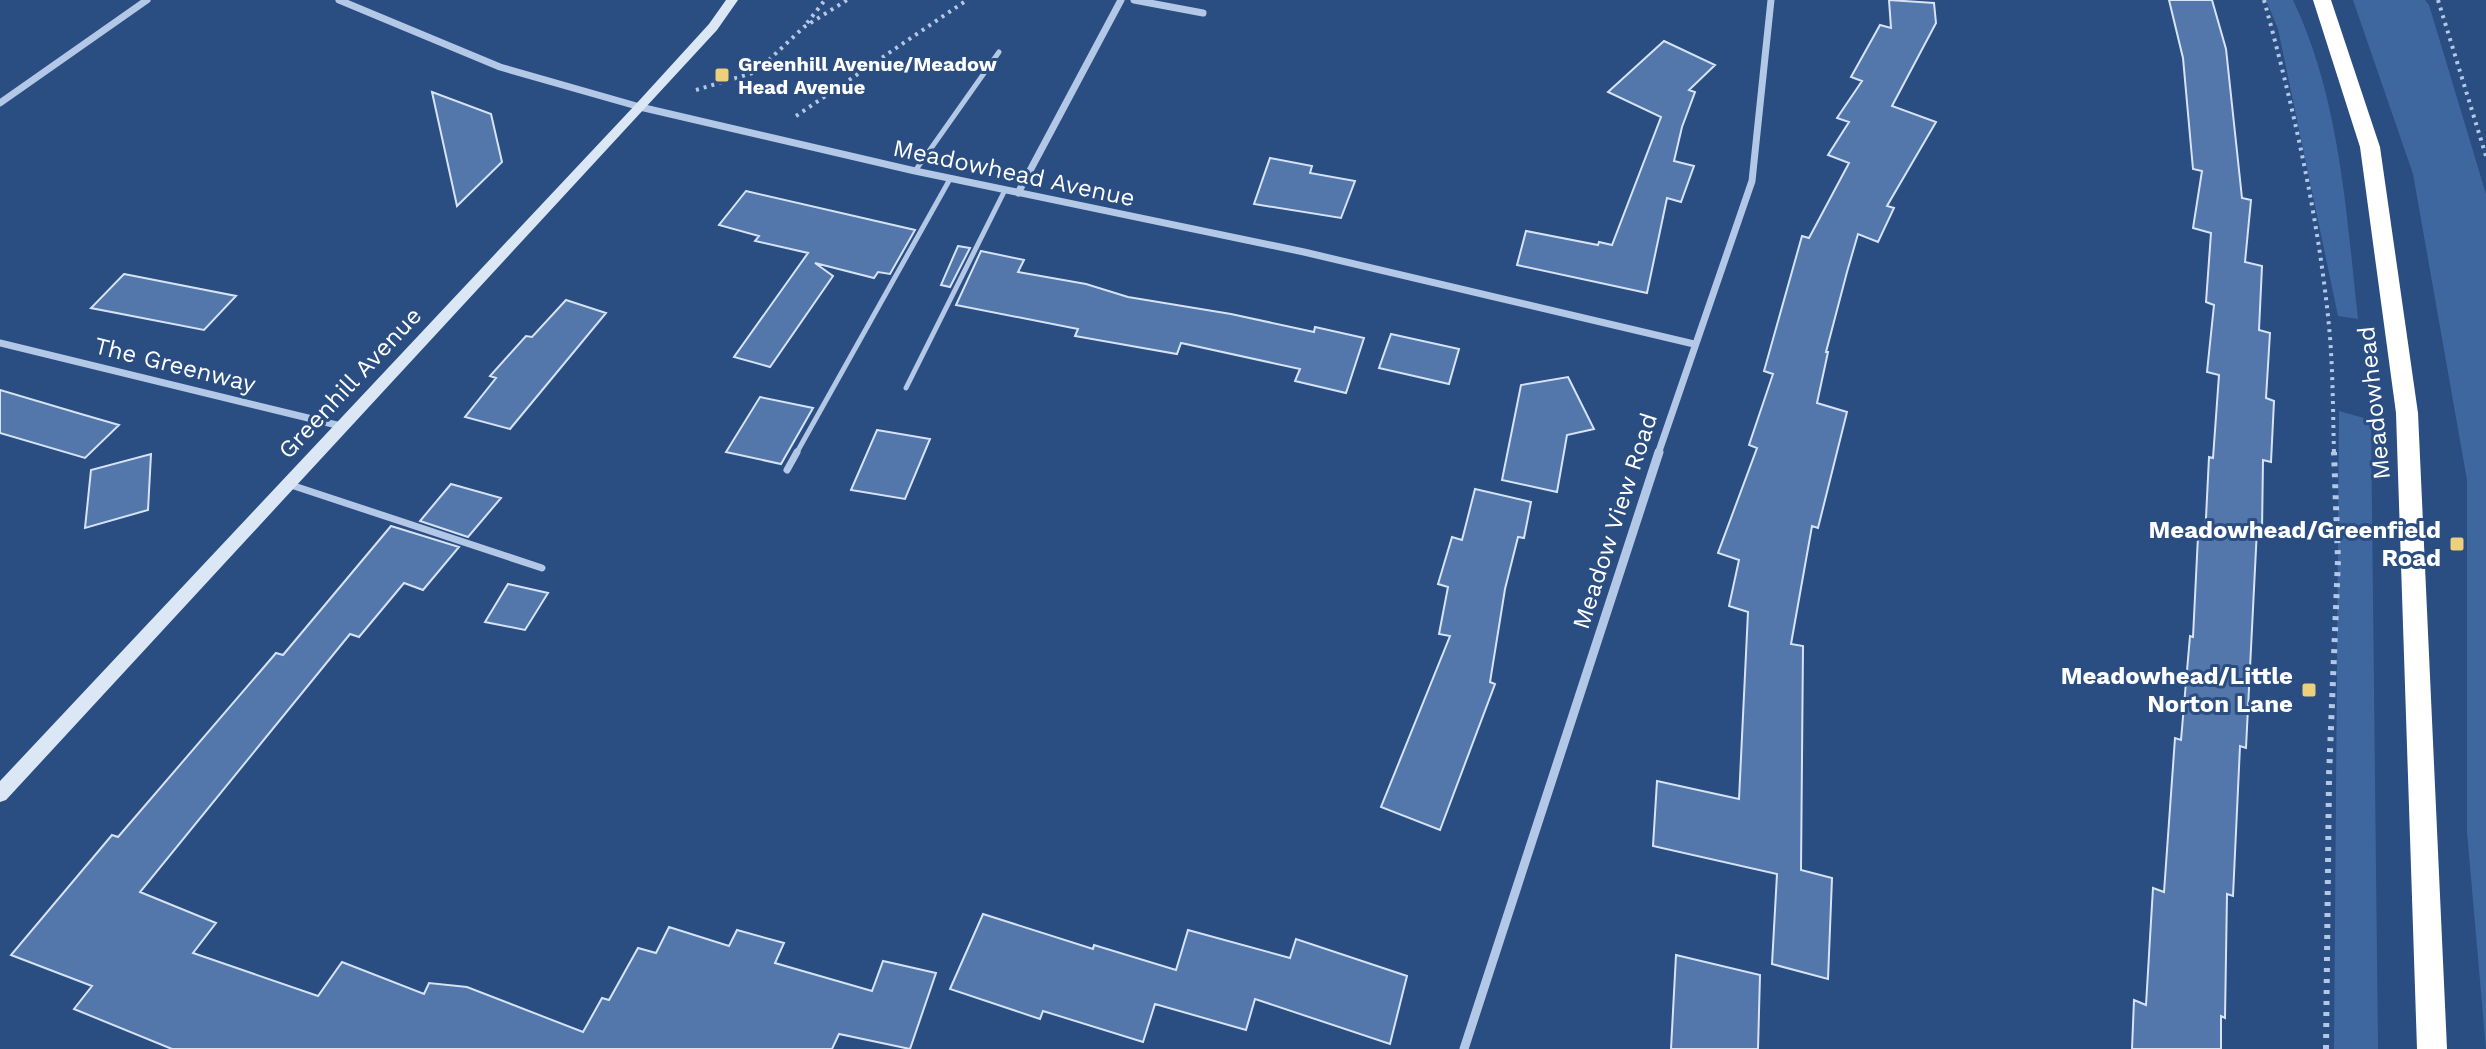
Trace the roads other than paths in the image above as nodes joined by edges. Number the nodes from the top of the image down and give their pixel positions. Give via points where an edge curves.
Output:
1 (147, 0) edge
2 (339, 0) edge
3 (732, 0) edge
4 (1121, 0) edge
5 (1134, 0) edge
6 (1771, 0) edge
7 (2322, 0) edge
8 (1203, 13) dead end
9 (999, 52) dead end
10 (0, 103) edge
11 (640, 107) junction
12 (915, 171) junction
13 (950, 179) junction
14 (1005, 190) junction
15 (1018, 193) junction
16 (0, 343) edge
17 (1694, 344) junction
18 (906, 388) dead end
19 (341, 426) junction
20 (787, 470) dead end
21 (289, 485) junction
22 (542, 568) dead end
23 (0, 794) edge
24 (1464, 1049) edge
25 (2432, 1049) edge

1 - 10 street
2 - 11 street, Meadowhead Avenue via 500,67
3 - 11 street, Greenhill Avenue
4 - 15 street
5 - 8 street
6 - 17 street, Meadow View Road via 1752,181
7 - 25 highway, Meadowhead via 2370,147 2407,413
9 - 12 lane
11 - 12 street, Meadowhead Avenue
11 - 19 street, Greenhill Avenue
12 - 13 street, Meadowhead Avenue
13 - 14 street, Meadowhead Avenue
13 - 20 lane
14 - 15 street, Meadowhead Avenue
14 - 18 lane
15 - 17 street, Meadowhead Avenue via 1304,252
16 - 19 street, The Greenway
17 - 24 street, Meadow View Road
19 - 21 street, Greenhill Avenue
21 - 22 lane
21 - 23 street, Greenhill Avenue

